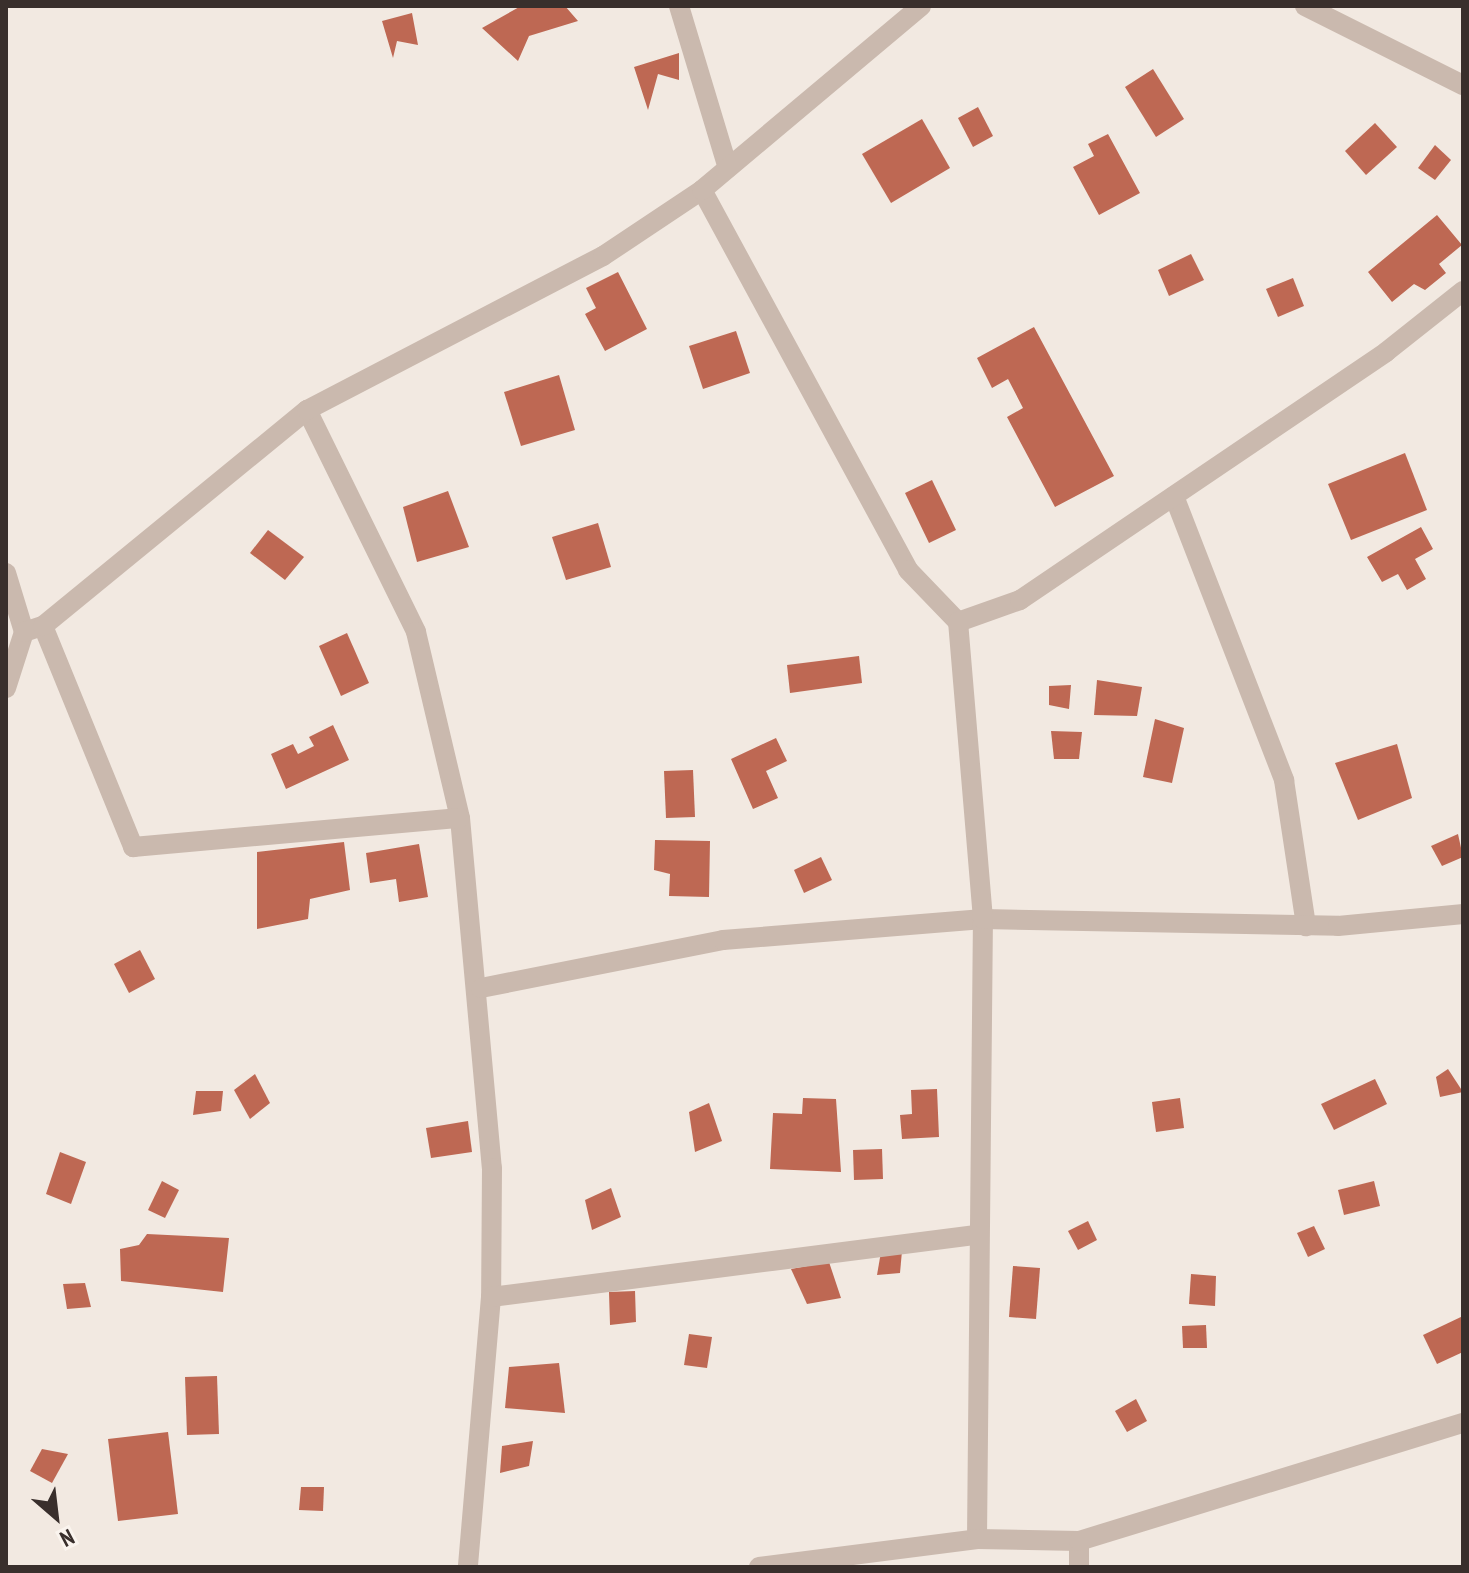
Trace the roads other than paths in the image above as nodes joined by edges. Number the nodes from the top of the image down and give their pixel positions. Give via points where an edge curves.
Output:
1 (679, 6) edge
2 (921, 6) edge
3 (1305, 6) edge
4 (1463, 85) edge
5 (728, 168) junction
6 (702, 190) junction
7 (1463, 291) edge
8 (307, 410) junction
9 (1174, 496) junction
10 (6, 573) edge
11 (958, 622) junction
12 (33, 629) junction
13 (6, 688) edge
14 (460, 818) junction
15 (1463, 914) edge
16 (983, 919) junction
17 (1306, 926) junction
18 (481, 988) junction
19 (976, 1235) junction
20 (491, 1297) junction
21 (1463, 1423) edge
22 (977, 1539) junction
23 (1079, 1541) junction
24 (468, 1567) edge
25 (759, 1567) edge
26 (1079, 1567) edge

1 - 5 street
2 - 5 street
3 - 4 street
5 - 6 street
6 - 8 street via 603,256
6 - 11 street via 908,570
7 - 9 street via 1386,352
8 - 12 street
8 - 14 street via 416,632
9 - 11 street via 1020,600
9 - 17 street via 1284,780
10 - 12 street
11 - 16 street
12 - 13 street
12 - 14 street via 133,847
14 - 18 street
15 - 17 street
16 - 17 street
16 - 18 street via 723,940
16 - 19 street
18 - 20 street
19 - 20 street
19 - 22 street
20 - 24 street
21 - 23 street
22 - 23 street
22 - 25 street
23 - 26 street

